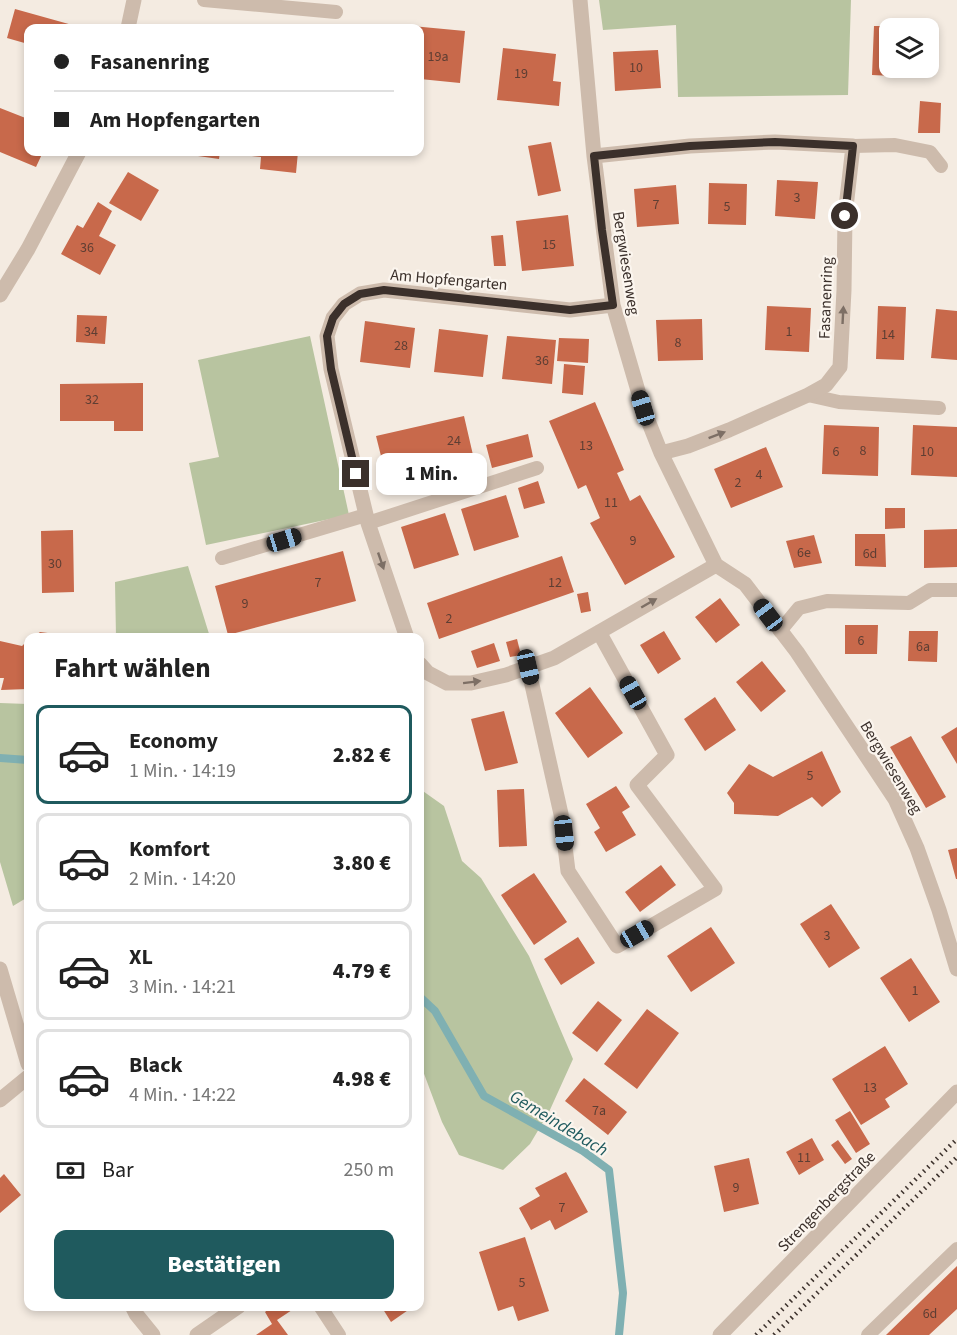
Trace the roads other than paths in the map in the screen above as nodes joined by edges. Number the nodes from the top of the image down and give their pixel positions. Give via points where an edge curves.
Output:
1 (134, 0) edge
2 (204, 0) edge
3 (580, 0) edge
4 (336, 12) dead end
5 (129, 24) edge
6 (853, 146) junction
7 (77, 156) edge
8 (594, 156) junction
9 (941, 165) dead end
10 (0, 295) edge
11 (613, 305) junction
12 (808, 395) junction
13 (939, 408) dead end
14 (661, 453) junction
15 (537, 468) dead end
16 (367, 519) junction
17 (222, 558) dead end
18 (716, 565) junction
19 (957, 590) edge
20 (780, 631) junction
21 (599, 632) junction
22 (405, 633) edge
23 (528, 667) junction
24 (424, 668) edge
25 (0, 969) edge
26 (957, 969) edge
27 (24, 1050) edge
28 (24, 1080) edge
29 (957, 1092) edge
30 (0, 1100) edge
31 (957, 1249) edge
32 (136, 1311) edge
33 (232, 1311) edge
34 (323, 1311) edge
35 (153, 1335) edge
36 (197, 1335) edge
37 (339, 1335) edge
38 (720, 1335) edge
39 (867, 1335) edge

1 - 5 street
2 - 4 lane
3 - 8 street, Bergwiesenweg
6 - 8 street via 775,142
6 - 9 lane via 895,145 930,152
12 -> 6 street, Fasanenring via 825,385 840,368 845,216
7 - 10 street
8 - 11 street, Bergwiesenweg
11 - 14 street, Bergwiesenweg via 643,408
11 - 16 street, Am Hopfengarten via 570,310 384,290 360,294 344,304 333,318 327,336 331,369
12 - 13 lane via 839,402
14 -> 12 street, Fasanenring via 729,430
14 - 18 street, Bergwiesenweg
15 - 16 lane
16 - 17 lane
16 -> 22 street, Am Hopfengarten
18 - 20 street, Bergwiesenweg via 745,584
21 -> 18 street
19 - 20 lane via 930,590 909,603 817,603 799,608
20 - 26 street, Bergwiesenweg via 895,799 917,848
21 - 23 street via 554,658
21 - 23 street via 667,755 637,785 715,889 617,946 568,871 561,814
24 -> 23 street via 447,682 471,683
25 - 27 street
28 - 30 street
29 - 38 street, Strengenbergstraße
31 - 39 lane
32 - 35 street
33 - 36 street
34 - 37 lane

